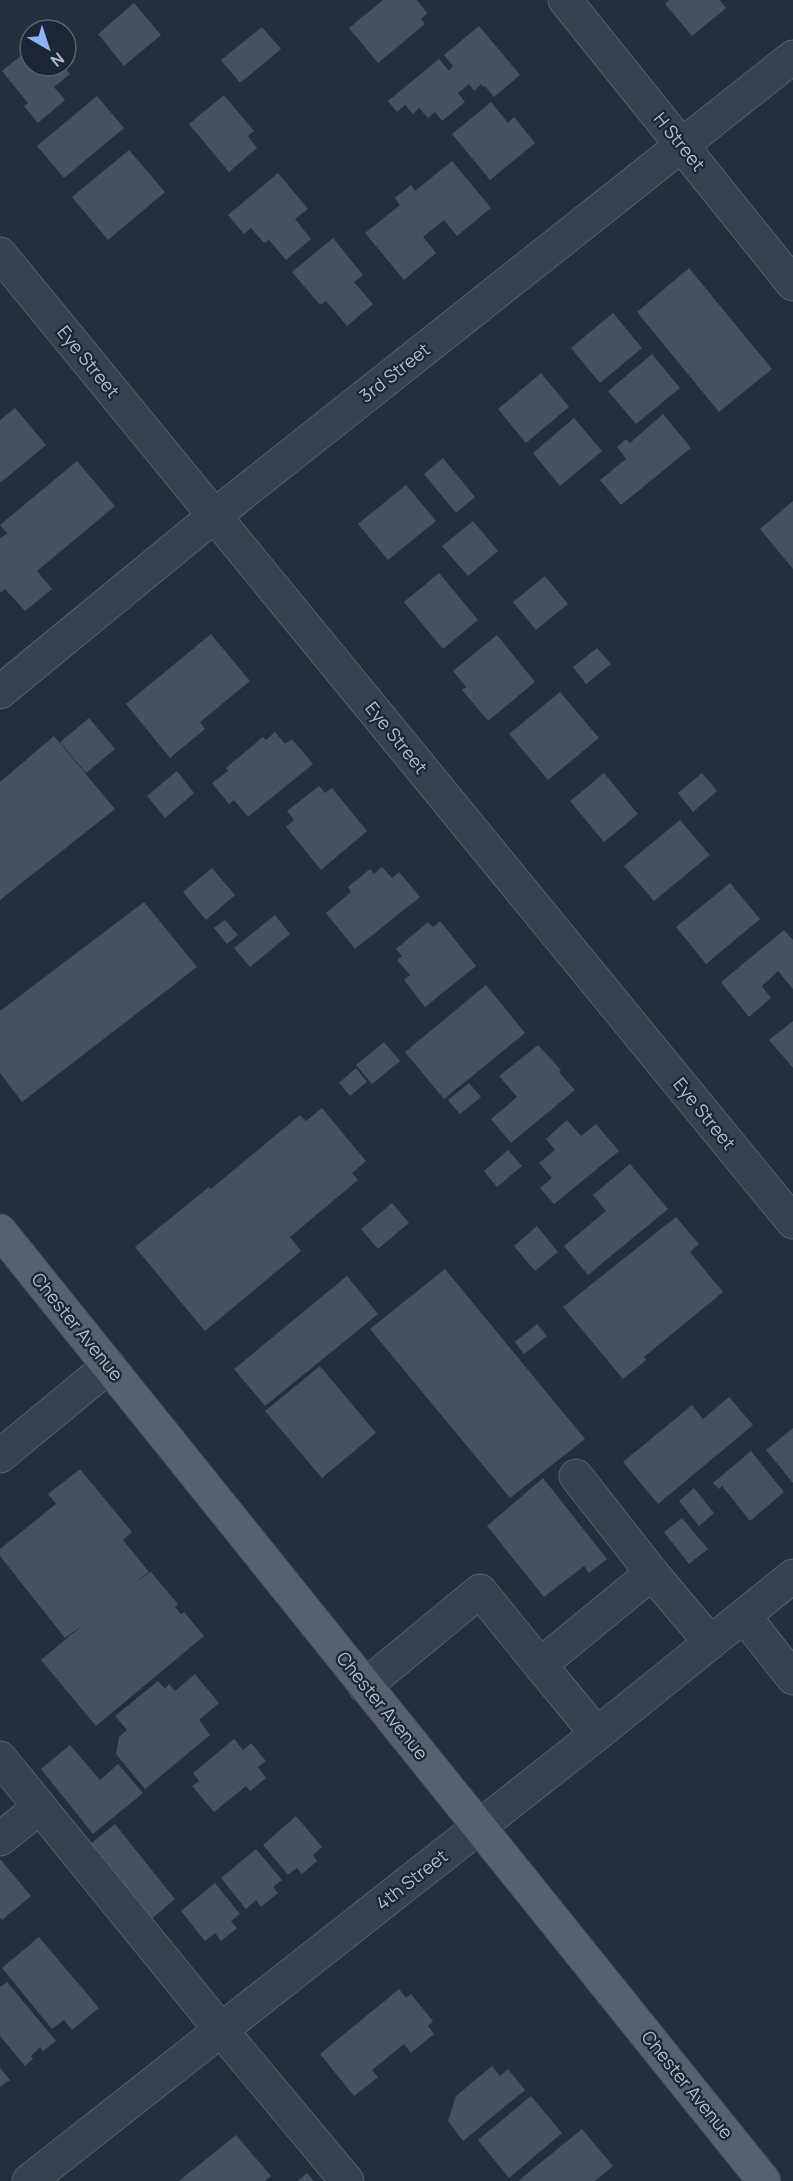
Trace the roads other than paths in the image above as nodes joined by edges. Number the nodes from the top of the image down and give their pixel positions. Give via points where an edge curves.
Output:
1 (565, 0) edge
2 (793, 57) edge
3 (682, 146) junction
4 (0, 254) edge
5 (793, 284) edge
6 (214, 516) junction
7 (0, 692) edge
8 (793, 1222) edge
9 (0, 1231) edge
10 (109, 1366) junction
11 (0, 1456) edge
12 (576, 1476) dead end
13 (652, 1573) junction
14 (793, 1576) edge
15 (744, 1616) junction
16 (710, 1642) junction
17 (540, 1665) junction
18 (793, 1678) edge
19 (365, 1686) junction
20 (597, 1734) junction
21 (0, 1758) edge
22 (40, 1807) junction
23 (479, 1827) junction
24 (0, 1839) edge
25 (221, 2030) junction
26 (29, 2181) edge
27 (347, 2181) edge
28 (764, 2181) edge

1 - 3 street, H Street
2 - 3 street, 3rd Street
3 - 5 street, H Street
3 - 6 street, 3rd Street
4 - 6 street, Eye Street
6 - 7 street, 3rd Street
6 - 8 street, Eye Street
9 - 10 main road, Chester Avenue
10 - 11 street
10 - 19 main road, Chester Avenue
12 - 13 street
13 - 16 street
13 - 17 street
14 - 15 street, 4th Street
15 - 16 street, 4th Street
15 - 18 street
16 - 20 street, 4th Street
17 - 19 street via 480,1591
17 - 20 street
19 - 23 main road, Chester Avenue
20 - 23 street, 4th Street
21 - 22 street
22 - 24 street
22 - 25 street
23 - 25 street, 4th Street
23 - 28 main road, Chester Avenue
25 - 26 street, 4th Street
25 - 27 street

